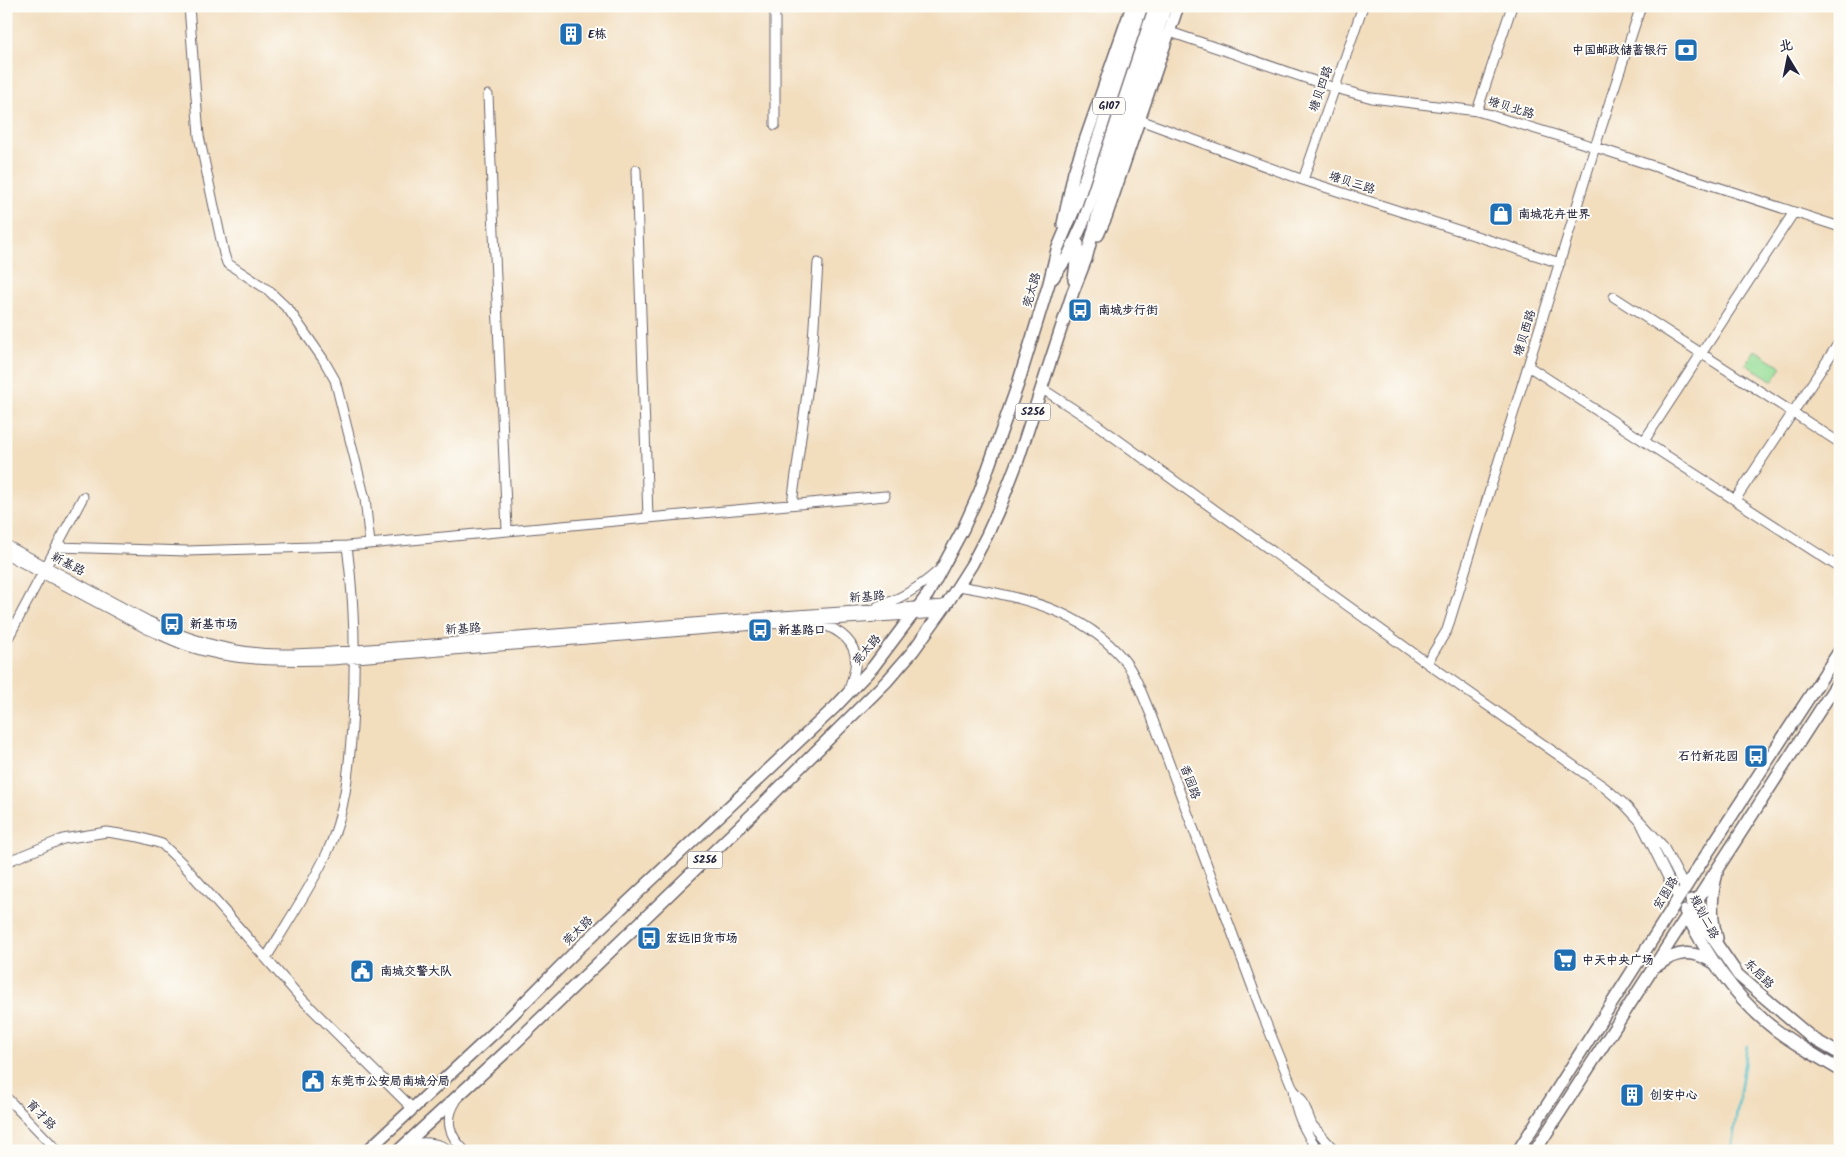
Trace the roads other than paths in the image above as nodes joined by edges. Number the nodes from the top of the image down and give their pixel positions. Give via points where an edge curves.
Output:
1 (189, 6) edge
2 (775, 6) edge
3 (1132, 6) edge
4 (1142, 6) edge
5 (1155, 6) edge
6 (1166, 6) edge
7 (1178, 6) edge
8 (1363, 6) edge
9 (1512, 6) edge
10 (1641, 6) edge
11 (1170, 32) junction
12 (1335, 88) junction
13 (488, 95) dead end
14 (1477, 111) junction
15 (1140, 120) junction
16 (775, 125) dead end
17 (1595, 147) junction
18 (636, 170) dead end
19 (1303, 180) junction
20 (1076, 205) joint
21 (1794, 212) junction
22 (1083, 223) junction
23 (1840, 227) edge
24 (1057, 250) junction
25 (1086, 259) junction
26 (818, 263) dead end
27 (1560, 263) junction
28 (1050, 283) junction
29 (1073, 292) junction
30 (1614, 297) dead end
31 (1840, 341) edge
32 (1702, 353) junction
33 (1528, 366) junction
34 (1041, 388) junction
35 (1793, 412) junction
36 (1644, 441) junction
37 (1840, 443) edge
38 (885, 496) dead end
39 (83, 498) dead end
40 (1735, 500) junction
41 (792, 504) junction
42 (648, 517) junction
43 (507, 530) junction
44 (370, 544) junction
45 (6, 545) edge
46 (347, 546) junction
47 (57, 547) junction
48 (6, 554) edge
49 (943, 566) junction
50 (1840, 568) edge
51 (45, 570) junction
52 (959, 586) junction
53 (943, 609) junction
54 (866, 610) junction
55 (916, 610) junction
56 (814, 621) junction
57 (6, 642) edge
58 (1840, 650) edge
59 (354, 654) junction
60 (1427, 663) junction
61 (1840, 679) edge
62 (848, 694) junction
63 (1640, 821) junction
64 (6, 862) edge
65 (1720, 863) junction
66 (1685, 888) junction
67 (1678, 898) junction
68 (1693, 904) junction
69 (1687, 915) junction
70 (1720, 949) junction
71 (266, 958) junction
72 (1715, 964) junction
73 (1653, 968) junction
74 (1840, 1054) edge
75 (1840, 1070) edge
76 (1293, 1089) junction
77 (459, 1096) junction
78 (6, 1097) edge
79 (412, 1108) junction
80 (400, 1149) edge
81 (58, 1151) edge
82 (368, 1151) edge
83 (450, 1151) edge
84 (465, 1151) edge
85 (1319, 1151) edge
86 (1335, 1151) edge
87 (1518, 1151) edge
88 (1535, 1151) edge

1 - 44 street via 199,136 224,254 228,263 268,290 290,310 335,380 365,500
2 - 16 street
3 - 24 main road via 1074,172
4 - 20 main road, 莞太路 / G107
5 - 22 main road
6 - 25 main road, S256
7 - 11 main road
8 - 12 street, 塘贝四路
9 - 14 street
10 - 17 street, 塘贝西路
11 - 12 street, 塘贝北路
11 - 15 main road
12 - 14 street, 塘贝北路 via 1372,98
12 - 19 street, 塘贝四路
13 - 43 street
14 - 17 street, 塘贝北路
15 - 19 street, 塘贝三路
15 - 25 main road via 1106,217
17 - 21 street, 塘贝北路
17 - 27 street, 塘贝西路
18 - 42 street
19 - 27 street, 塘贝三路
20 - 24 main road, 莞太路 / S256
21 - 23 street, 塘贝北路
21 - 32 street
22 - 28 main road via 1068,256
22 - 29 main road
24 - 28 main road, 莞太路 / S256
25 - 29 main road, S256
26 - 41 street via 812,356
27 - 33 street, 塘贝西路
28 - 49 main road, 莞太路 / S256 via 980,491
29 - 34 main road, S256
30 - 32 street
31 - 35 street
32 - 35 street
32 - 36 street
33 - 36 street
33 - 60 street, 塘贝西路 via 1447,630
34 - 52 main road, S256 via 1001,504
34 - 60 street via 1089,419
35 - 37 street
35 - 40 street
36 - 40 street
38 - 41 street
39 - 47 street
40 - 50 street
41 - 42 street
42 - 43 street
43 - 44 street
44 - 46 street
45 - 51 street, 新基路
46 - 47 street via 187,552
46 - 59 street
47 - 51 street
48 - 51 street, 新基路
49 - 54 street via 899,599
49 - 55 main road, 莞太路 / S256
51 - 57 street
51 - 59 street, 新基路 via 145,628 188,646 251,659 286,661
52 - 53 main road, S256
52 - 76 street, 香园路 via 1006,595 1062,613 1104,639 1124,660 1151,715
53 - 55 street, 新基路
53 - 77 main road, S256 via 887,681
54 - 55 street, 新基路
54 - 59 street, 新基路
55 - 56 street, 新基路
55 - 62 main road, 莞太路 / S256
56 - 59 street, 新基路
56 - 62 street via 838,631 852,645 856,657
58 - 66 main road, 宏图路
59 - 71 street via 350,756 343,807 327,852
60 - 63 street via 1604,787
61 - 65 main road
62 - 79 main road, 莞太路 / S256
63 - 66 street, 规划二路 via 1663,846
63 - 67 street, 规划二路
64 - 71 street via 62,839 107,832 139,836 162,844
65 - 68 main road
65 - 70 main road via 1711,902
66 - 67 main road, 宏图路
66 - 68 main road, 东启路
67 - 69 main road, 规划二路
67 - 87 main road, 宏图路
68 - 69 main road
68 - 70 main road, 东启路
69 - 72 main road, 规划二路
69 - 73 main road
70 - 74 main road, 东启路 via 1738,975 1770,1004 1812,1038
71 - 79 street via 299,996
72 - 73 main road via 1696,954 1682,953 1670,956
72 - 75 main road via 1727,982 1766,1022
73 - 88 main road
76 - 85 street, 香园路 via 1305,1130
76 - 86 street, 香园路 via 1302,1100 1312,1125
77 - 80 main road, S256
77 - 84 street via 448,1117 457,1144
78 - 81 street, 育才路
79 - 82 main road, 莞太路 / S256
80 - 83 street via 420,1142

